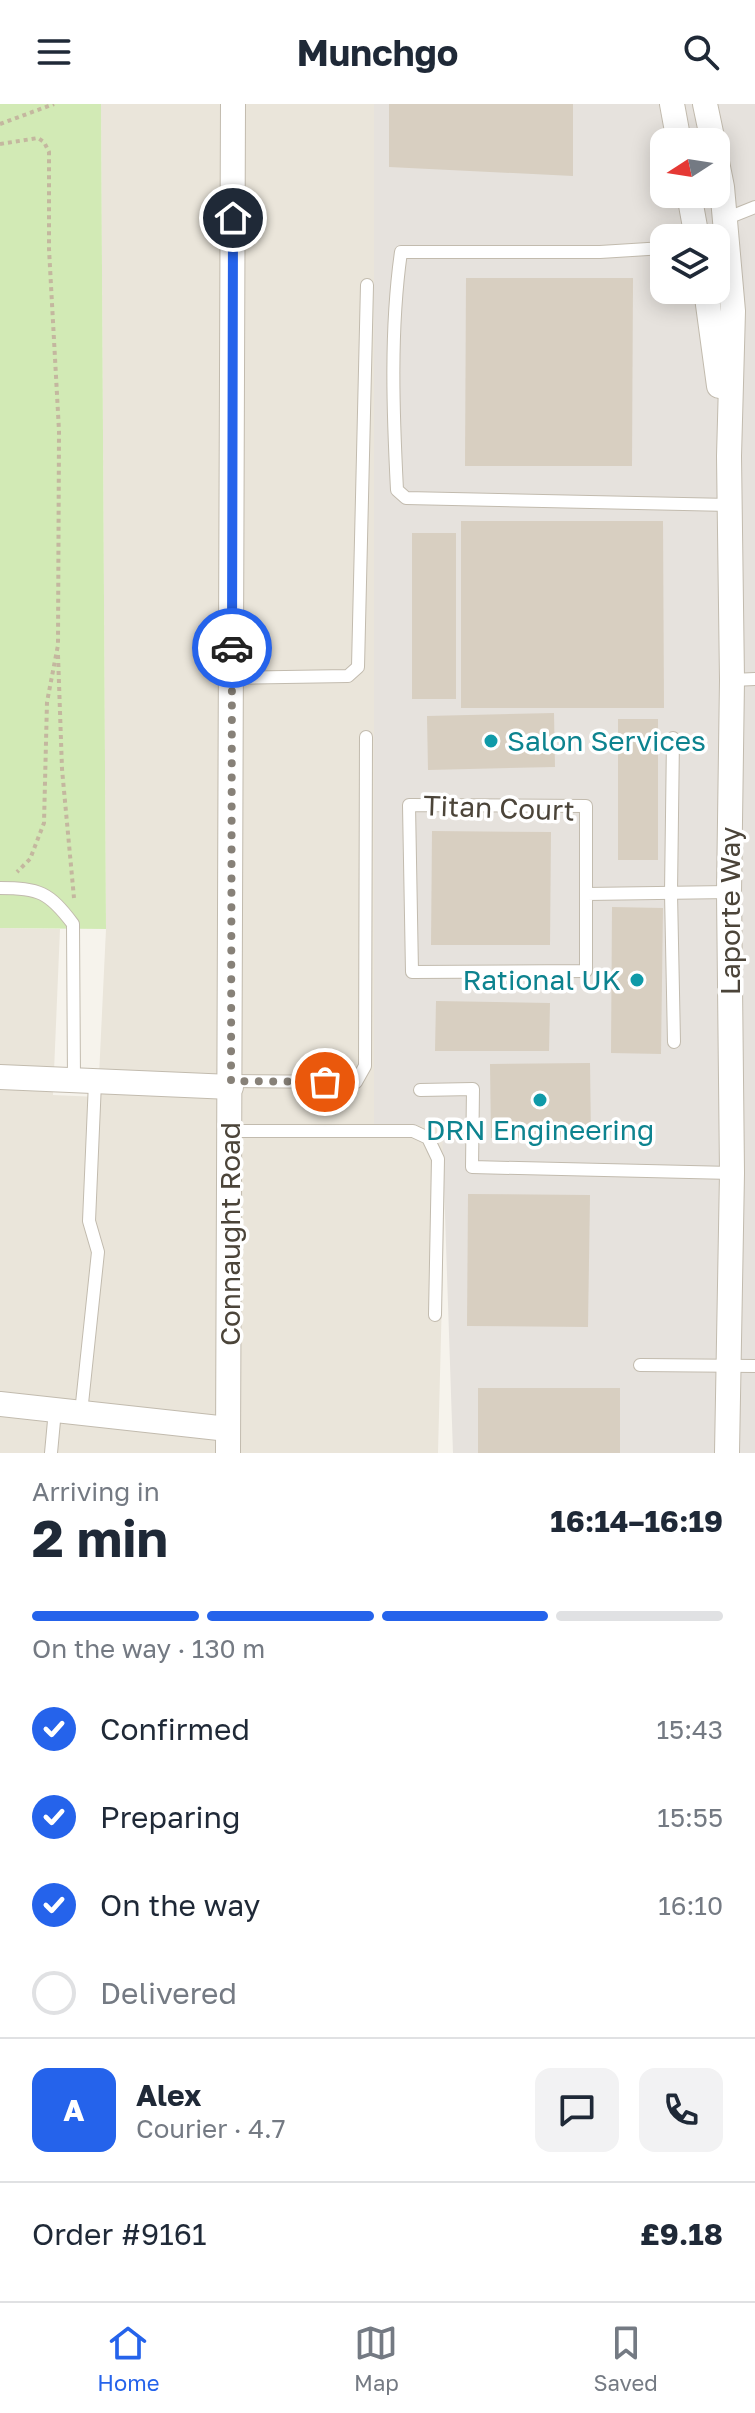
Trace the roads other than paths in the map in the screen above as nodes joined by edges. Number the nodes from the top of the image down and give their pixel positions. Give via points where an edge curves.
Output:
1 (233, 104) edge
2 (672, 104) edge
3 (705, 104) edge
4 (676, 128) edge
5 (710, 128) edge
6 (755, 207) edge
7 (723, 208) edge
8 (725, 219) junction
9 (650, 249) edge
10 (367, 285) dead end
11 (708, 304) edge
12 (729, 456) junction
13 (730, 505) junction
14 (232, 678) junction
15 (744, 679) edge
16 (366, 737) dead end
17 (673, 738) dead end
18 (0, 888) edge
19 (729, 892) junction
20 (671, 893) junction
21 (586, 894) junction
22 (674, 1042) dead end
23 (0, 1077) edge
24 (85, 1082) junction
25 (231, 1084) junction
26 (420, 1090) dead end
27 (230, 1131) junction
28 (732, 1173) junction
29 (435, 1315) dead end
30 (640, 1365) dead end
31 (755, 1366) edge
32 (729, 1367) junction
33 (0, 1404) edge
34 (55, 1410) junction
35 (81, 1413) junction
36 (228, 1441) edge
37 (51, 1453) edge
38 (727, 1453) edge

1 - 14 street, Connaught Road
2 - 4 street
3 - 5 street
6 - 8 lane
7 - 8 street, Laporte Way
8 - 12 street, Laporte Way via 733,311
9 - 13 lane via 401,252 394,417 397,490 406,498
10 - 14 lane via 358,667 348,676
11 - 12 street, Laporte Way
12 - 13 street, Laporte Way
13 - 15 street, Laporte Way
14 - 25 street, Connaught Road
15 - 19 street, Laporte Way
16 - 25 lane via 365,1066 356,1082
17 - 20 lane
18 - 24 lane via 45,894 73,924
19 - 20 lane
19 - 28 street, Laporte Way
20 - 21 lane
20 - 22 lane
21 - 21 lane, Titan Court via 586,971 412,972 409,805 586,806
23 - 24 street
24 - 25 street
24 - 35 lane via 89,1221 98,1252
25 - 27 street, Connaught Road
26 - 28 lane via 473,1089 472,1167
27 - 29 lane via 413,1131 428,1138 438,1159
27 - 36 street, Connaught Road
28 - 32 street, Laporte Way
30 - 32 lane
31 - 32 lane
32 - 38 street, Laporte Way
33 - 34 street
34 - 35 street
34 - 37 lane
35 - 36 street

